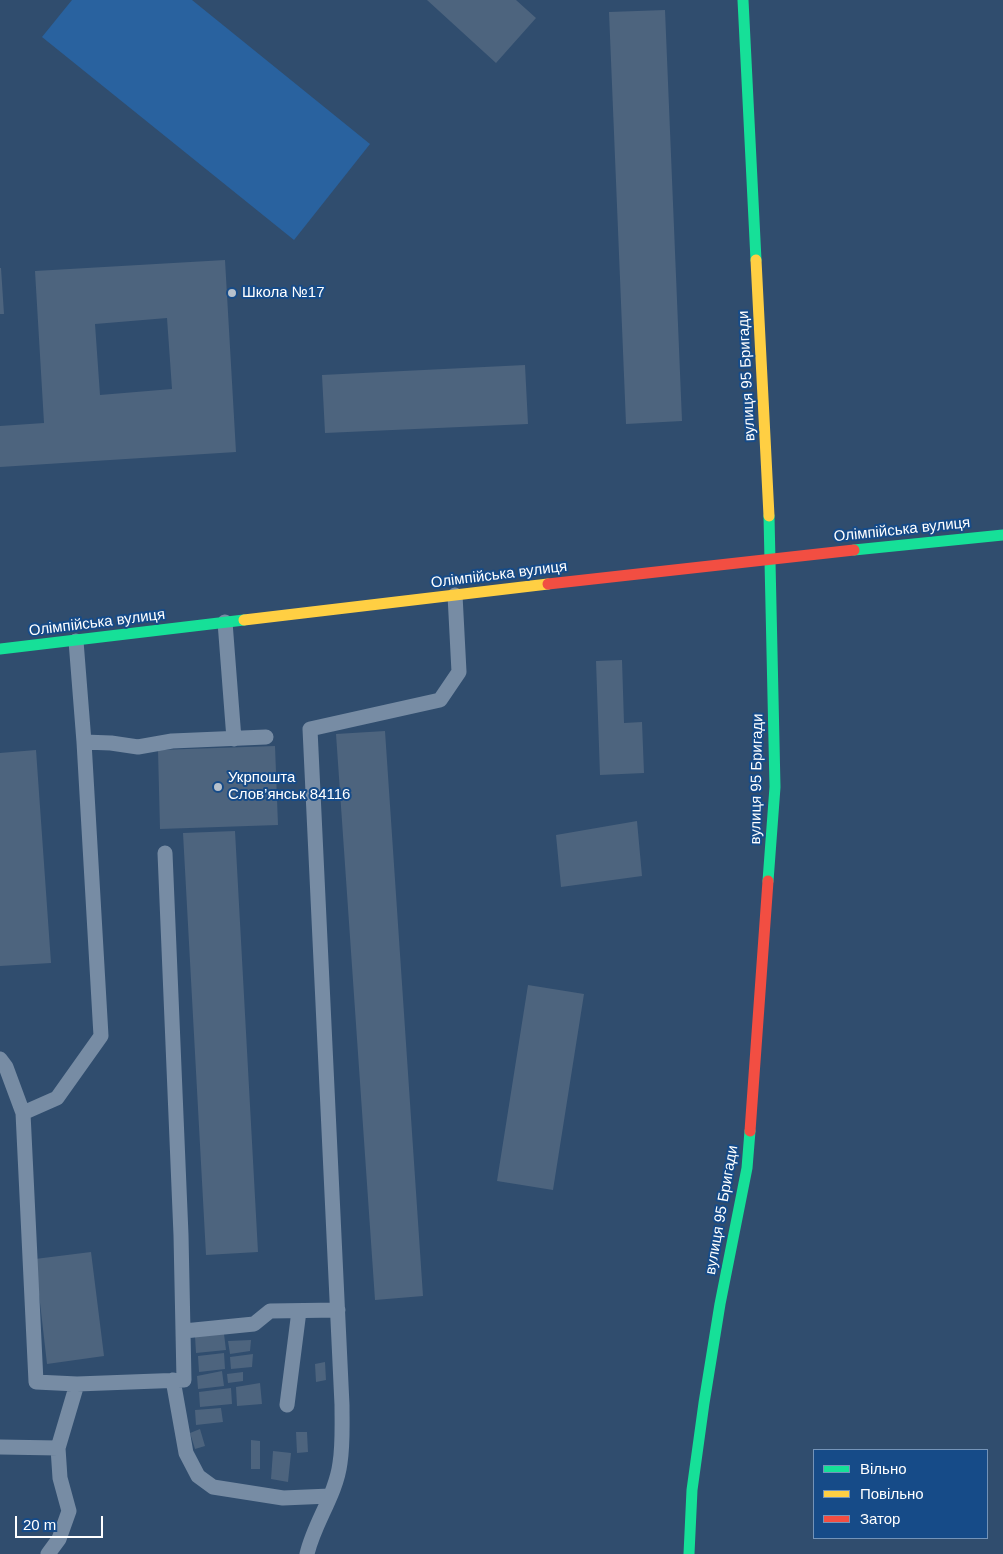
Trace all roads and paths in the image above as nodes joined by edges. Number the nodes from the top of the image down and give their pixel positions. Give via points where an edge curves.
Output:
1 (743, 0) edge
2 (1003, 535) edge
3 (772, 558) junction
4 (455, 595) junction
5 (225, 622) junction
6 (76, 641) junction
7 (0, 649) edge
8 (266, 737) dead end
9 (234, 739) junction
10 (84, 742) junction
11 (165, 853) dead end
12 (0, 1058) edge
13 (23, 1113) junction
14 (338, 1310) junction
15 (299, 1311) junction
16 (184, 1331) junction
17 (173, 1380) junction
18 (77, 1384) junction
19 (287, 1405) dead end
20 (0, 1447) edge
21 (58, 1448) junction
22 (330, 1496) junction
23 (48, 1554) edge
24 (307, 1554) edge
25 (689, 1554) edge

1 - 3 street, вулиця 95 Бригади
2 - 3 street, Олімпійська вулиця
3 - 4 street, Олімпійська вулиця
3 - 25 street, вулиця 95 Бригади via 776,787 747,1168 704,1403 692,1490
4 - 5 street, Олімпійська вулиця
4 - 14 lane via 459,672 440,700 310,729
5 - 6 street, Олімпійська вулиця
5 - 9 lane
6 - 7 street, Олімпійська вулиця
6 - 10 lane
8 - 9 lane
9 - 10 lane via 172,741 138,747
10 - 13 lane via 101,1036 57,1098
11 - 16 lane
12 - 13 lane
13 - 18 lane via 36,1382
14 - 15 lane
14 - 22 lane via 342,1404 340,1464
15 - 16 lane via 270,1311 254,1324
15 - 19 lane
16 - 17 lane via 184,1380
17 - 18 lane
17 - 22 lane via 186,1453 198,1476 213,1487 283,1498
18 - 21 lane
20 - 21 lane
21 - 23 lane via 60,1478 69,1512 59,1539
22 - 24 lane

